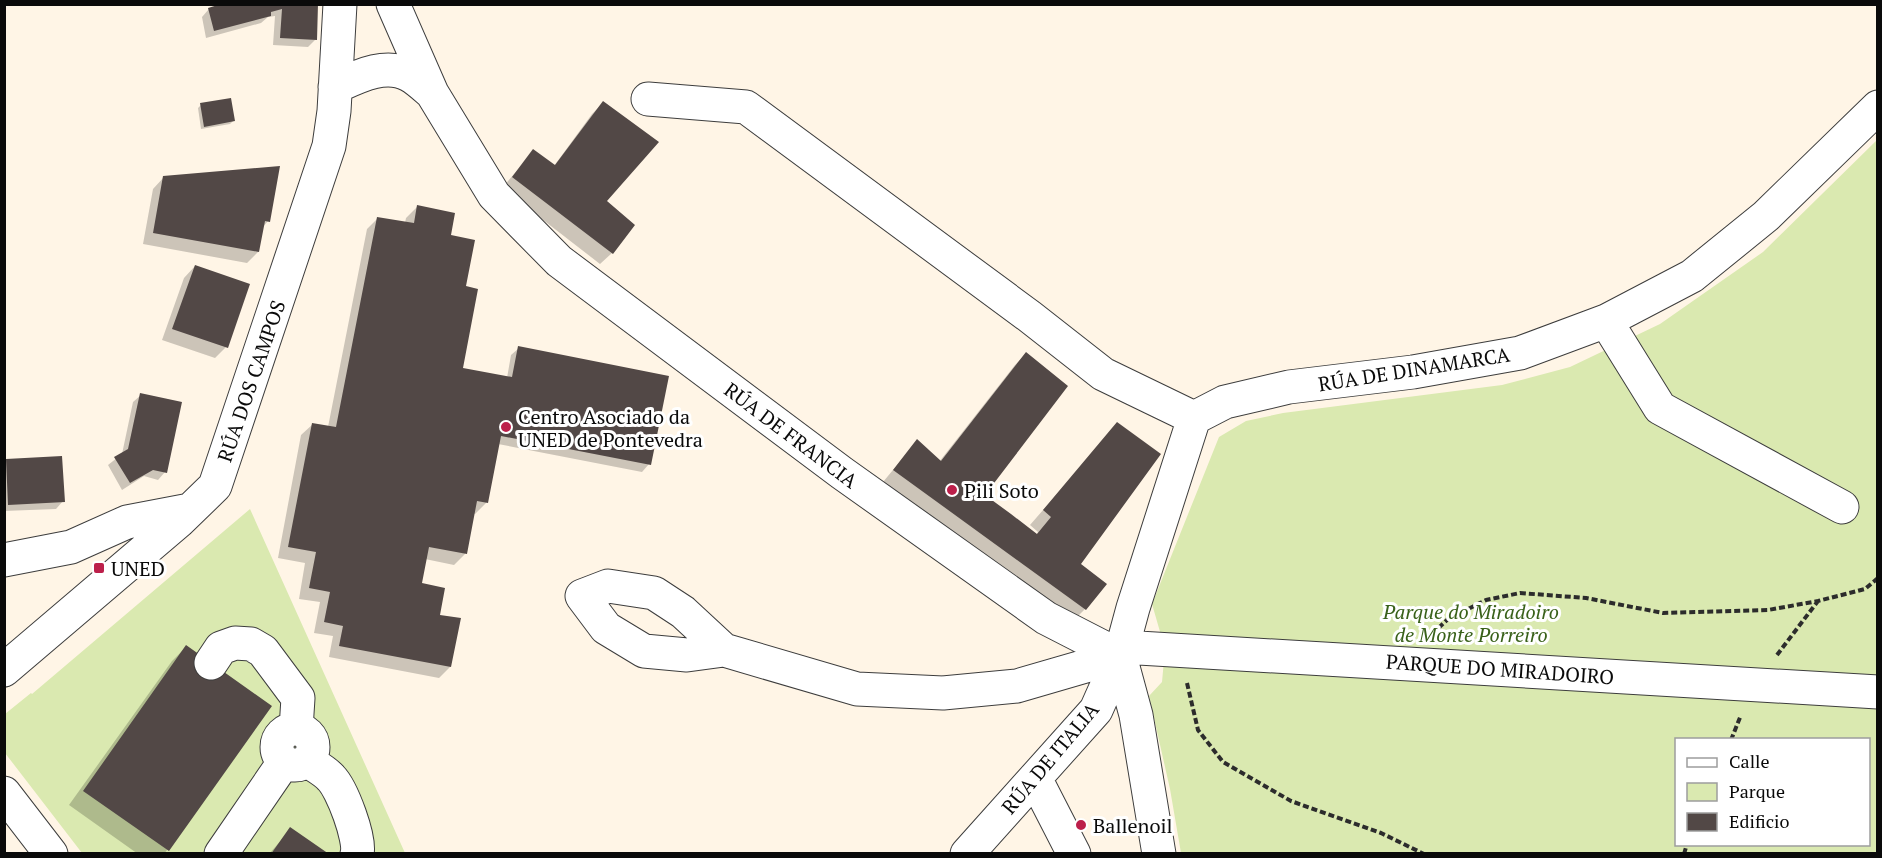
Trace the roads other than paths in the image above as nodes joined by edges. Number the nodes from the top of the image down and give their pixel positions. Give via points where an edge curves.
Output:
1 (340, 4) edge
2 (393, 4) edge
3 (335, 87) junction
4 (432, 93) junction
5 (648, 99) dead end
6 (1878, 107) edge
7 (1606, 321) junction
8 (1194, 418) junction
9 (1842, 507) dead end
10 (190, 510) junction
11 (4, 560) edge
12 (724, 650) dead end
13 (1121, 651) junction
14 (211, 663) dead end
15 (4, 670) edge
16 (1878, 692) edge
17 (296, 762) junction
18 (1035, 778) junction
19 (4, 793) edge
20 (1061, 847) edge
21 (51, 854) edge
22 (221, 854) edge
23 (357, 854) edge
24 (967, 854) edge
25 (1160, 854) edge

1 - 3 street, RÚA DOS CAMPOS
2 - 4 street, RÚA DE FRANCIA
3 - 4 street via 384,70 407,74
3 - 10 street, RÚA DOS CAMPOS via 329,146 253,378 215,486
4 - 13 street, RÚA DE FRANCIA via 494,195 559,261 842,473 1046,618
5 - 8 street via 746,107 1103,374
6 - 7 street, RÚA DE DINAMARCA via 1766,216 1692,276
7 - 8 street, RÚA DE DINAMARCA via 1520,353 1413,372 1289,387 1225,402
7 - 9 street via 1660,408
8 - 13 street
10 - 11 street via 127,522 71,547
10 - 15 street, RÚA DOS CAMPOS
12 - 13 street via 857,689 943,693 1017,686
13 - 16 street, PARQUE DO MIRADOIRO via 1183,649
13 - 18 street, RÚA DE ITALIA via 1096,710
13 - 25 street
14 - 17 street via 221,648 235,643 251,644 263,651 298,698 296,729 285,732 278,741 278,753
17 - 22 street
17 - 23 street via 332,778 354,824
18 - 20 street
18 - 24 street, RÚA DE ITALIA
19 - 21 street

